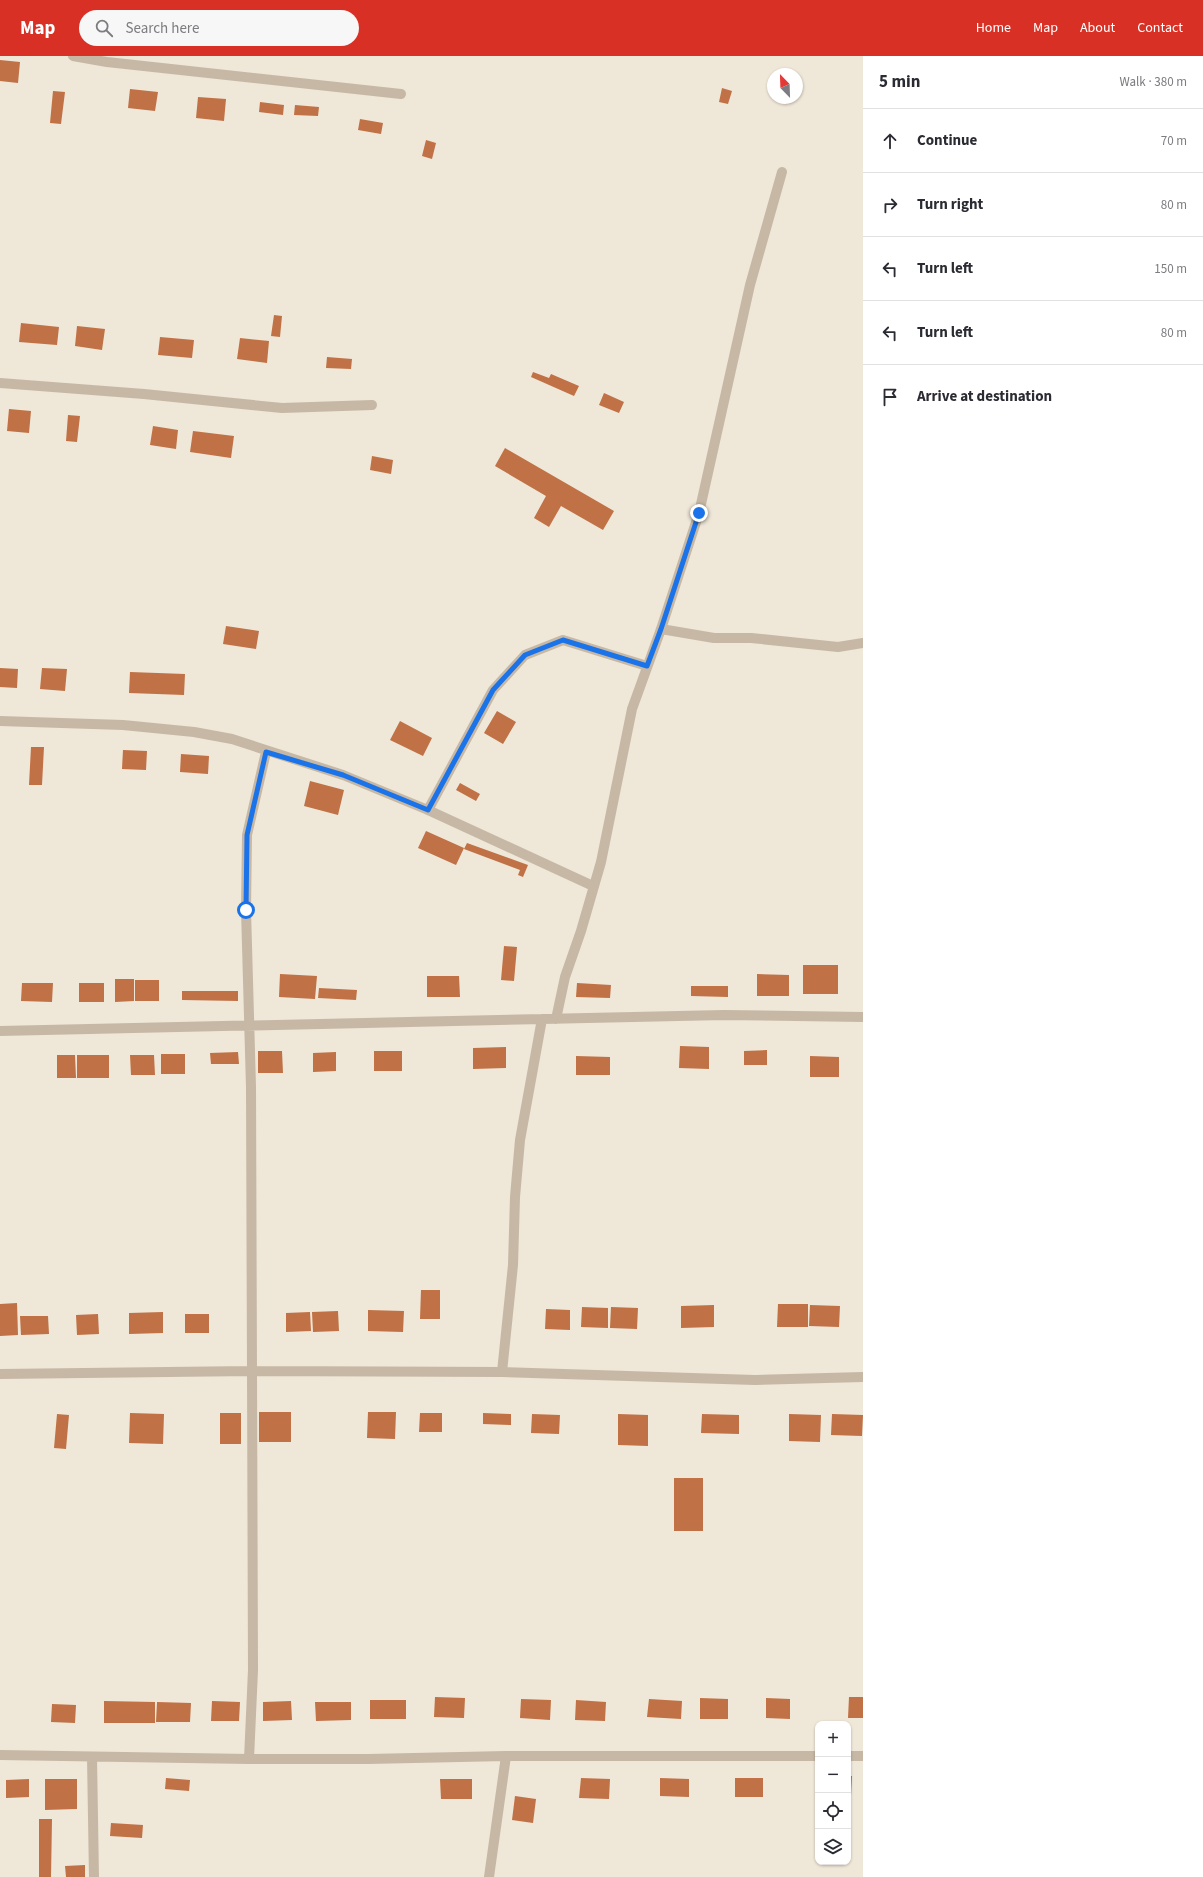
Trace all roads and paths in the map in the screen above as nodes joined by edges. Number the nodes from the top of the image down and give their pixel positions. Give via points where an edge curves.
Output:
1 (73, 56) edge
2 (401, 94) dead end
3 (782, 172) dead end
4 (0, 383) edge
5 (372, 405) dead end
6 (661, 629) junction
7 (863, 643) edge
8 (647, 666) junction
9 (0, 721) edge
10 (266, 752) junction
11 (428, 810) junction
12 (593, 886) junction
13 (863, 1017) edge
14 (542, 1019) junction
15 (556, 1019) junction
16 (248, 1026) junction
17 (0, 1031) edge
18 (252, 1371) junction
19 (502, 1372) junction
20 (0, 1374) edge
21 (863, 1378) edge
22 (0, 1755) edge
23 (506, 1756) junction
24 (815, 1756) edge
25 (851, 1756) edge
26 (863, 1756) edge
27 (92, 1757) junction
28 (249, 1759) junction
29 (94, 1877) edge
30 (489, 1877) edge

1 - 2 street via 115,63
3 - 6 street via 750,285 699,513
4 - 5 street via 282,408
6 - 7 street via 714,638 751,638 838,647
6 - 8 street
8 - 11 street via 563,640 525,655 493,690
8 - 12 street via 632,709 604,848
9 - 10 street via 194,732 232,740
10 - 11 street via 343,775
10 - 16 street via 247,835
11 - 12 street
12 - 15 street via 565,977
13 - 15 street via 724,1015
14 - 15 street
14 - 16 street
14 - 19 street via 520,1140 513,1265
16 - 17 street
16 - 18 street via 251,1087
18 - 19 street
18 - 20 street
18 - 28 street via 253,1670
19 - 21 street via 755,1380
22 - 27 street
23 - 24 street
23 - 28 street
23 - 30 street
25 - 26 street
27 - 28 street
27 - 29 street

